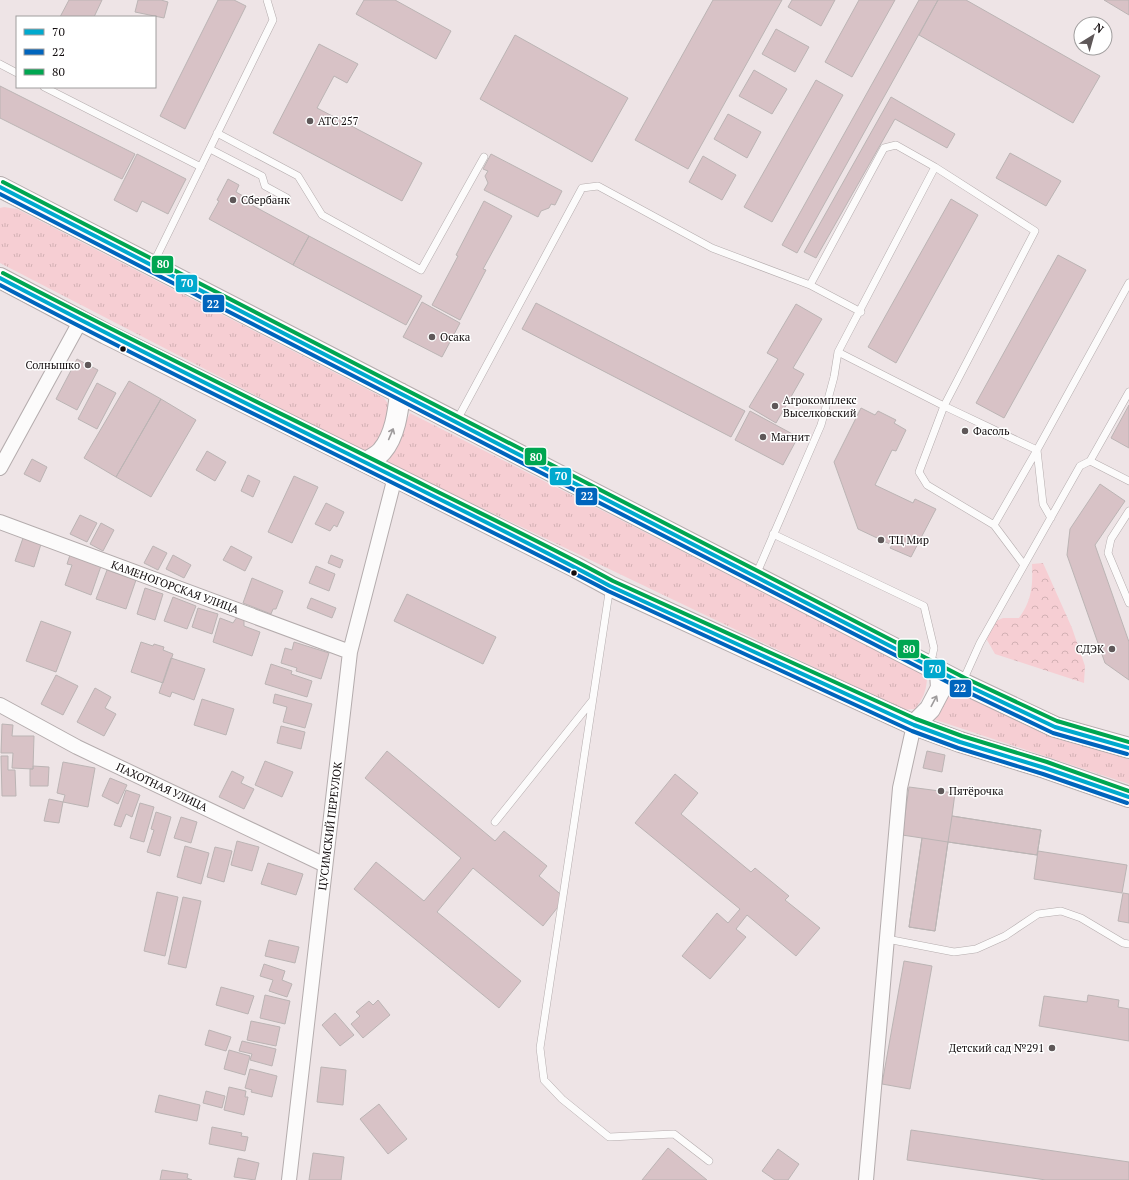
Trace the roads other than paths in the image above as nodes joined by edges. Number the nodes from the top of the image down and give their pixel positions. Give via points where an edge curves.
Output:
1 (267, 0) edge
2 (0, 64) edge
3 (16, 72) edge
4 (46, 88) edge
5 (217, 133) junction
6 (210, 148) junction
7 (484, 158) dead end
8 (201, 167) junction
9 (935, 167) junction
10 (3, 192) edge
11 (287, 198) dead end
12 (152, 266) junction
13 (0, 278) edge
14 (1129, 283) edge
15 (810, 285) junction
16 (860, 312) junction
17 (81, 320) junction
18 (838, 352) junction
19 (1129, 392) edge
20 (400, 393) junction
21 (944, 406) junction
22 (456, 422) junction
23 (1037, 450) junction
24 (1090, 461) junction
25 (366, 462) junction
26 (0, 468) edge
27 (395, 477) junction
28 (1129, 481) edge
29 (1129, 511) edge
30 (1051, 518) junction
31 (0, 522) edge
32 (994, 525) junction
33 (774, 534) junction
34 (1024, 565) junction
35 (755, 577) junction
36 (610, 586) junction
37 (1129, 603) edge
38 (350, 652) junction
39 (935, 669) junction
40 (962, 683) junction
41 (592, 701) junction
42 (0, 705) edge
43 (914, 725) junction
44 (1129, 748) edge
45 (1129, 797) edge
46 (495, 822) dead end
47 (326, 865) junction
48 (887, 939) junction
49 (1129, 944) edge
50 (709, 1161) dead end
51 (288, 1180) edge
52 (866, 1180) edge

1 - 5 lane via 273,20
2 - 3 lane
4 - 8 lane
5 - 6 lane
5 - 7 lane via 298,176 322,216 421,270
6 - 8 lane
6 - 11 lane via 262,176 265,186
8 - 12 lane
9 - 15 lane via 896,145 884,148
9 - 16 lane
9 - 21 lane via 1035,231
10 - 12 main road
12 - 20 main road
13 - 17 main road
14 - 23 lane
15 - 16 lane
15 - 22 lane via 712,248 598,186 582,188
16 - 18 lane
17 - 25 main road
17 - 26 street
18 - 21 lane
18 - 33 lane via 822,425
19 - 24 lane
20 - 22 main road
25 -> 20 main road via 382,451 391,434 398,414
21 - 23 lane
21 - 32 lane via 919,472 927,485
22 - 35 main road
23 - 30 lane via 1043,504
23 - 32 lane
24 - 28 lane
24 - 30 lane via 1080,466
25 - 27 main road
27 - 36 main road
27 - 38 street, ЦУСИМСКИЙ ПЕРЕУЛОК
29 - 37 lane via 1111,539 1108,553
30 - 34 lane
31 - 38 street, КАМЕНОГОРСКАЯ УЛИЦА
32 - 34 lane
33 - 35 lane
33 - 39 lane via 924,606 934,648
34 - 40 lane via 980,643
35 - 39 main road
36 - 41 lane
36 - 43 main road
38 - 47 street, ЦУСИМСКИЙ ПЕРЕУЛОК
39 - 40 main road
43 -> 39 main road via 930,709 941,688
40 - 44 main road via 1055,727
41 - 46 lane
41 - 50 lane via 540,1048 544,1080 609,1137 674,1134
42 - 47 street, ПАХОТНАЯ УЛИЦА via 77,747
43 - 45 main road
43 - 48 street via 900,788
47 - 51 street, ЦУСИМСКИЙ ПЕРЕУЛОК
48 - 49 lane via 954,952 976,949 1005,936 1038,914 1061,912 1081,918
48 - 52 street

